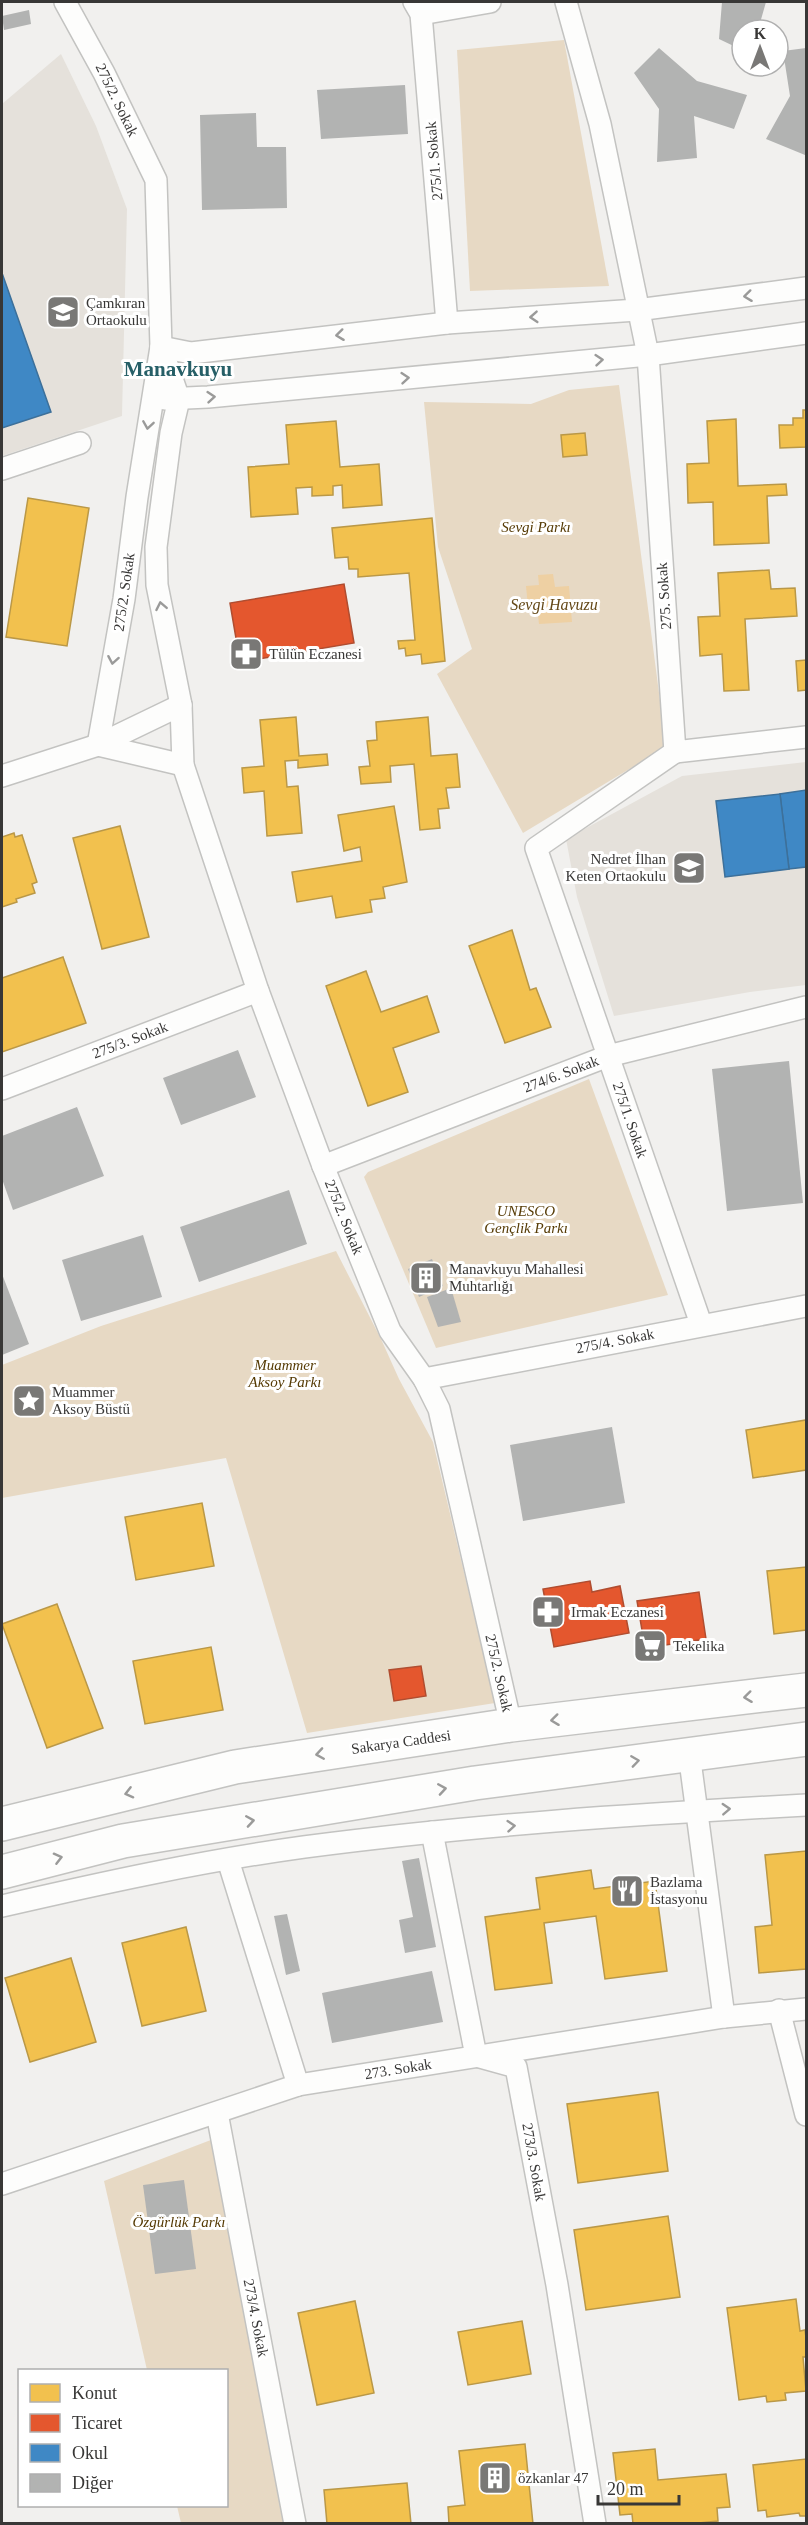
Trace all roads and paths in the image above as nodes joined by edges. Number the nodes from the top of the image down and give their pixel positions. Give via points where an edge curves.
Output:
1 (65, 2) edge
2 (490, 2) edge
3 (566, 2) edge
4 (418, 8) edge
5 (807, 288) edge
6 (637, 310) junction
7 (447, 323) junction
8 (807, 333) edge
9 (161, 347) junction
10 (648, 355) junction
11 (153, 399) junction
12 (179, 399) junction
13 (80, 443) dead end
14 (2, 469) edge
15 (181, 705) junction
16 (807, 737) edge
17 (98, 745) junction
18 (675, 752) junction
19 (183, 765) junction
20 (2, 776) edge
21 (258, 991) junction
22 (807, 1007) edge
23 (608, 1056) junction
24 (2, 1089) edge
25 (323, 1166) junction
26 (807, 1306) edge
27 (701, 1324) junction
28 (424, 1379) junction
29 (807, 1690) edge
30 (511, 1725) junction
31 (807, 1739) edge
32 (689, 1753) junction
33 (807, 1805) edge
34 (698, 1811) junction
35 (2, 1824) edge
36 (432, 1832) junction
37 (228, 1860) junction
38 (2, 1872) edge
39 (2, 1906) edge
40 (807, 2009) edge
41 (779, 2010) junction
42 (724, 2017) junction
43 (476, 2056) junction
44 (298, 2085) junction
45 (217, 2113) junction
46 (807, 2115) edge
47 (2, 2184) edge
48 (296, 2523) edge
49 (595, 2523) edge

1 - 9 street, 275/2. Sokak via 156,180
2 - 4 street
3 - 6 street, 275. Sokak via 600,124
4 - 7 street, 275/1. Sokak
5 -> 6 street
6 -> 7 street
6 - 10 street, 275. Sokak
7 -> 9 street via 191,353
8 - 10 street
9 - 11 street, 275/2. Sokak
9 - 12 street, 275/2. Sokak
12 -> 10 street
10 - 18 street, 275. Sokak
11 - 12 street
11 -> 17 street, 275/2. Sokak
15 -> 12 street, 275/2. Sokak via 157,585 156,556
13 - 14 street
15 - 17 street
15 - 19 street, 275/2. Sokak
16 - 18 street
17 - 19 street
17 - 20 street
18 - 23 street, 275/1. Sokak via 536,848
19 - 21 street, 275/2. Sokak
21 - 24 street, 275/3. Sokak
21 - 25 street, 275/2. Sokak
22 - 23 street, 274/6. Sokak
23 - 25 street, 274/6. Sokak
23 - 27 street, 275/1. Sokak
25 - 28 street, 275/2. Sokak via 390,1331
26 - 27 street, 275/4. Sokak
27 - 28 street, 275/4. Sokak
28 - 30 street, 275/2. Sokak via 440,1409
29 -> 30 main road, Sakarya Caddesi
30 -> 35 main road, Sakarya Caddesi via 235,1767
31 - 32 main road
32 - 34 street
38 -> 32 main road via 123,1841
34 -> 33 street
36 -> 34 street
34 - 42 street
36 - 37 street
36 - 43 street
37 - 39 street
37 - 44 street
40 - 41 street, 273. Sokak
41 - 42 street, 273. Sokak
41 - 46 street
42 - 43 street, 273. Sokak
43 - 44 street, 273. Sokak
43 - 49 street, 273/3. Sokak via 516,2067
44 - 45 street, 273. Sokak
45 - 47 street, 273. Sokak
45 - 48 street, 273/4. Sokak

